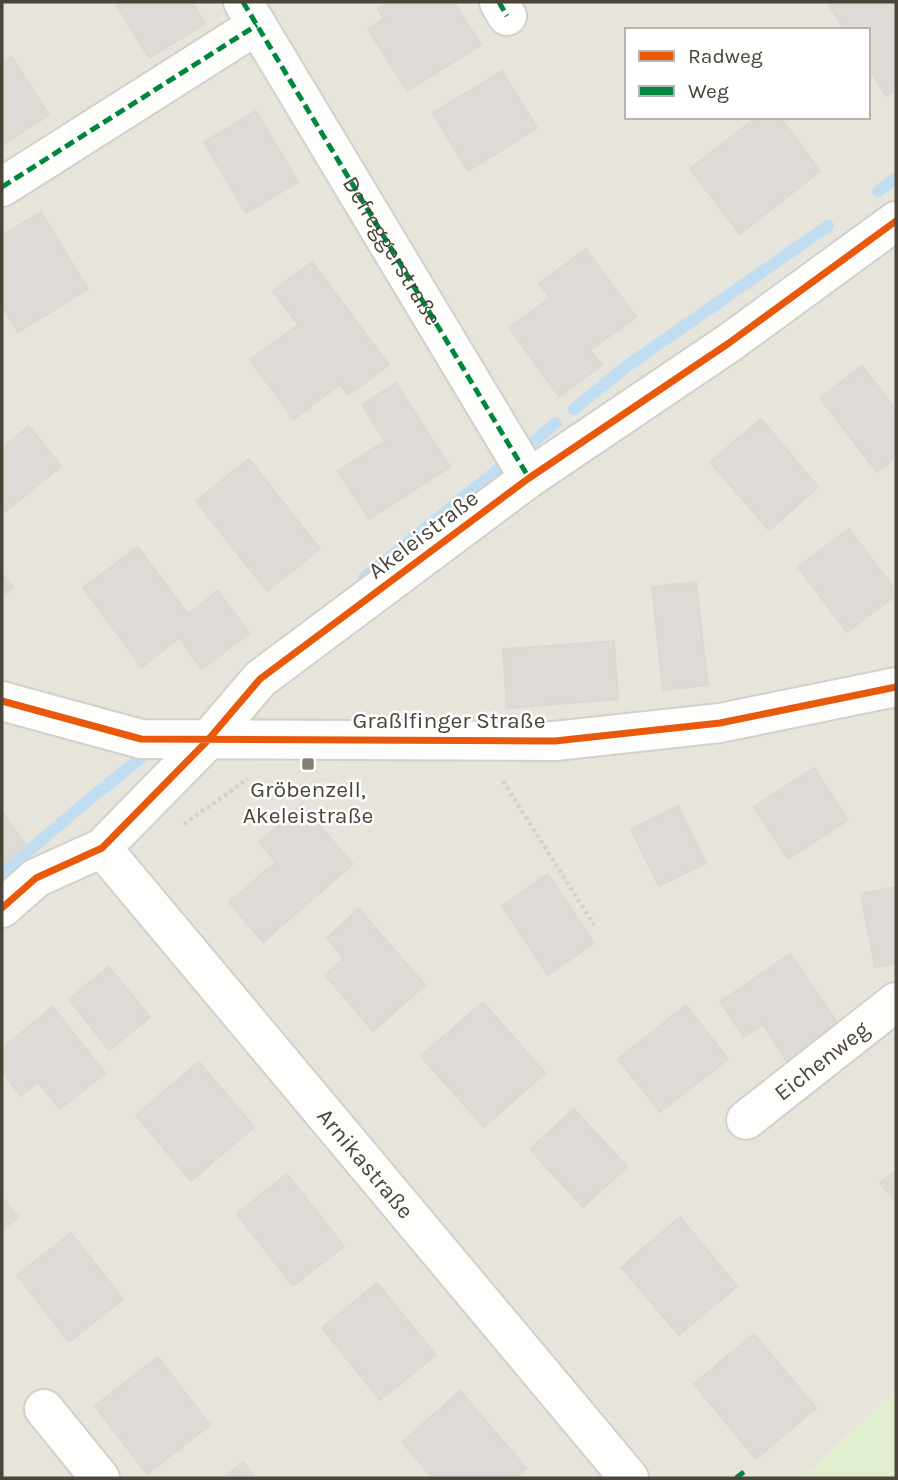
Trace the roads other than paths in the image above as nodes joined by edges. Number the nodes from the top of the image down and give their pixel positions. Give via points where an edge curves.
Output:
1 (250, 13) edge
2 (2, 187) edge
3 (896, 221) edge
4 (529, 478) junction
5 (896, 687) edge
6 (2, 701) edge
7 (208, 740) junction
8 (102, 848) junction
9 (2, 908) edge
10 (896, 1002) edge
11 (746, 1120) dead end
12 (44, 1409) dead end
13 (100, 1478) edge
14 (629, 1478) edge

1 - 2 street, Defreggerstraße
1 - 4 street, Defreggerstraße
3 - 4 street, Akeleistraße via 729,343
4 - 7 street, Akeleistraße via 260,679
5 - 7 street, Graßlfinger Straße via 720,723 555,741
6 - 7 street, Graßlfinger Straße via 141,739
7 - 8 street, Akeleistraße
8 - 9 street, Akeleistraße via 36,878
8 - 14 street, Arnikastraße
10 - 11 street, Eichenweg
12 - 13 street

